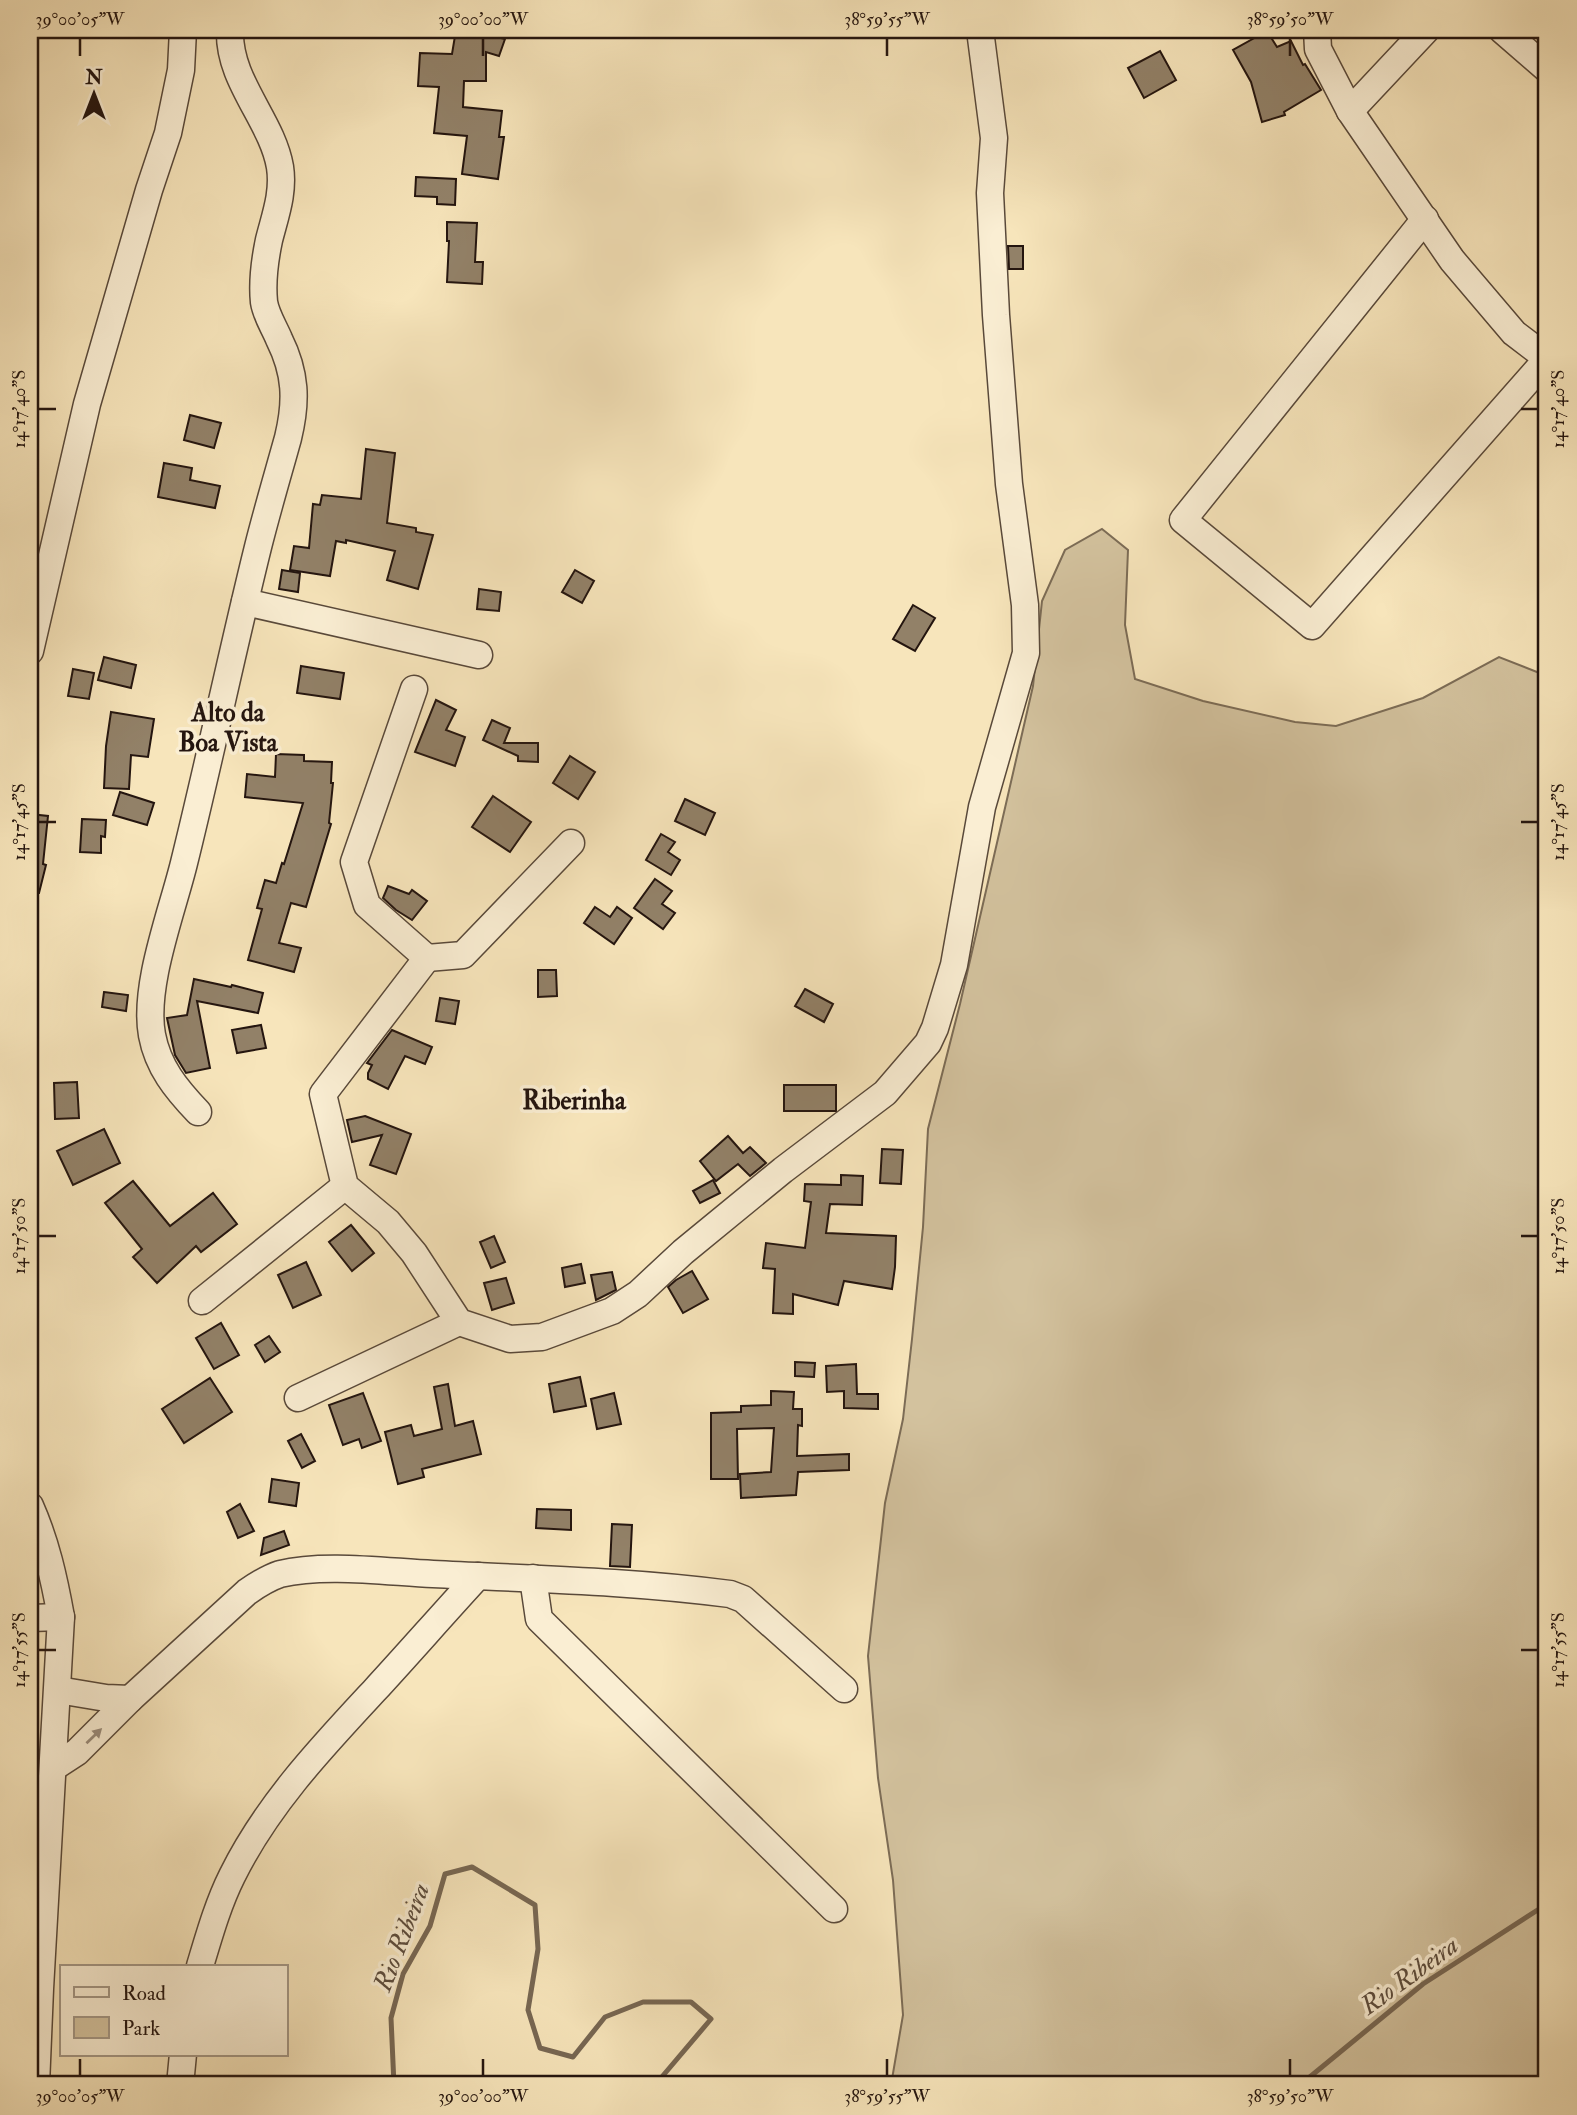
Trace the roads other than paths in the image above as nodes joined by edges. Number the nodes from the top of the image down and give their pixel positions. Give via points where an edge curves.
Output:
1 (183, 30) edge
2 (230, 30) edge
3 (980, 30) edge
4 (1317, 30) edge
5 (1426, 30) edge
6 (1502, 30) edge
7 (1547, 69) edge
8 (1350, 111) junction
9 (1424, 219) junction
10 (1547, 358) edge
11 (245, 602) junction
12 (30, 651) edge
13 (479, 655) dead end
14 (414, 689) dead end
15 (571, 843) dead end
16 (427, 958) junction
17 (198, 1112) dead end
18 (345, 1186) junction
19 (202, 1301) dead end
20 (459, 1322) junction
21 (298, 1398) dead end
22 (30, 1506) edge
23 (478, 1576) junction
24 (533, 1578) junction
25 (61, 1617) junction
26 (30, 1618) edge
27 (844, 1689) dead end
28 (58, 1690) junction
29 (130, 1699) junction
30 (54, 1768) junction
31 (834, 1909) dead end
32 (200, 1965) edge
33 (183, 2056) edge
34 (36, 2085) edge
35 (180, 2085) edge

1 - 12 street via 181,70 168,133 87,404
2 - 11 street via 242,80 275,148 280,169 264,304 290,362 295,385 288,435
3 - 20 street via 994,138 990,193 996,315 1009,484 1026,605 1026,653 982,807 954,965 935,1028 928,1043 885,1093 612,1311 542,1337 510,1339
4 - 8 street via 1318,50
5 - 8 street
6 - 7 street
8 - 9 street
9 - 10 street via 1514,333
9 - 10 street via 1183,520 1312,626
11 - 13 street
11 - 17 street via 152,993 157,1053 175,1088
14 - 16 street via 354,862 367,905
15 - 16 street via 463,955
16 - 18 street via 323,1094
18 - 19 street
18 - 20 street via 388,1222 414,1253
20 - 21 street
22 - 25 street via 50,1558
23 - 24 street
23 - 29 street via 338,1569 279,1574 247,1592
23 - 32 street via 319,1749 275,1804 231,1877
24 - 27 street via 730,1594 743,1599
24 - 31 street via 539,1619
25 - 26 street
25 - 28 street
28 - 29 street
28 - 30 street
30 -> 29 street via 77,1752
30 - 34 street
33 - 35 street

